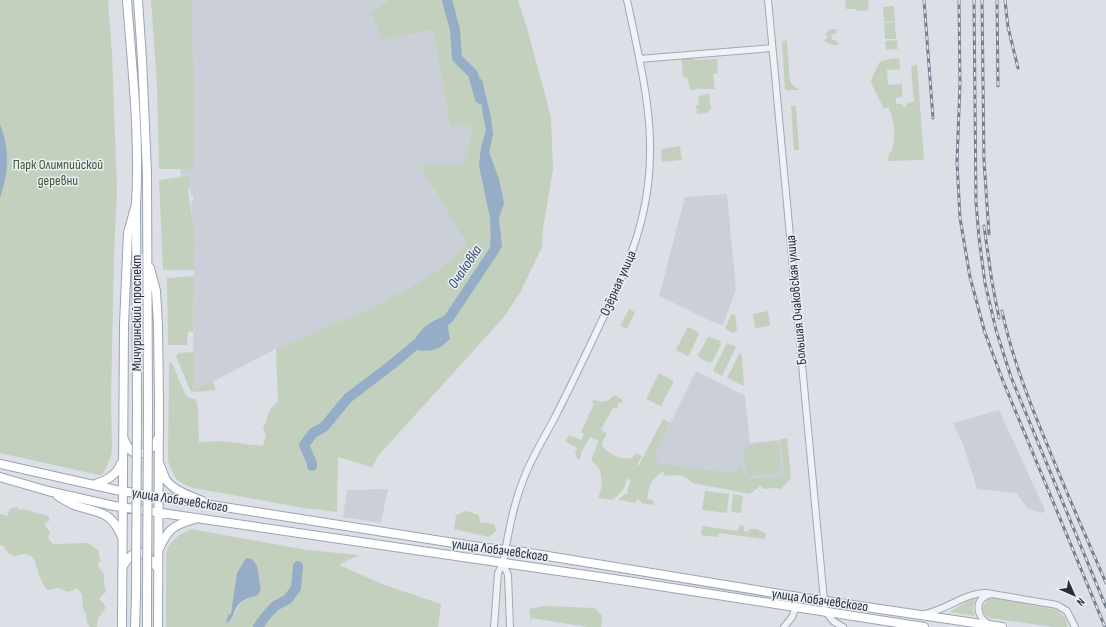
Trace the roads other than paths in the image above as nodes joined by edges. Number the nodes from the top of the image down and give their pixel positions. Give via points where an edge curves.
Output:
1 (127, 0) edge
2 (138, 0) edge
3 (627, 0) edge
4 (768, 0) edge
5 (772, 48) junction
6 (639, 59) junction
7 (136, 204) junction
8 (147, 255) junction
9 (123, 437) junction
10 (158, 437) junction
11 (123, 450) junction
12 (158, 461) junction
13 (0, 464) edge
14 (0, 477) edge
15 (93, 485) junction
16 (48, 491) junction
17 (123, 491) junction
18 (158, 497) junction
19 (212, 505) junction
20 (124, 507) junction
21 (158, 512) junction
22 (199, 518) junction
23 (122, 537) junction
24 (505, 550) junction
25 (157, 552) junction
26 (503, 563) junction
27 (123, 567) junction
28 (158, 569) junction
29 (994, 594) junction
30 (824, 600) junction
31 (796, 607) junction
32 (825, 611) junction
33 (915, 614) junction
34 (892, 622) junction
35 (1074, 624) edge
36 (991, 625) junction
37 (122, 627) edge
38 (135, 627) edge
39 (147, 627) edge
40 (158, 627) edge
41 (494, 627) edge
42 (510, 627) edge
43 (784, 627) edge
44 (843, 627) edge
45 (882, 627) edge
46 (924, 627) edge
47 (1002, 627) edge

1 - 7 main road, Мичуринский проспект via 135,107
2 - 8 main road, Мичуринский проспект via 147,166
3 - 6 street, Озёрная улица
4 - 5 street, Большая Очаковская улица
5 - 6 street
5 - 30 street, Большая Очаковская улица
6 - 24 street, Озёрная улица via 649,109 651,142 648,186 639,233 619,285 524,477
7 - 9 main road via 128,233
7 - 38 main road, Мичуринский проспект, bridge
8 - 10 main road via 156,291 159,350
8 - 39 main road, Мичуринский проспект, bridge
9 - 10 main road via 130,449 140,454 148,452
9 - 11 main road
10 - 12 main road
11 - 15 main road via 120,468 104,481
11 - 17 main road
12 - 18 main road
12 - 19 main road via 166,480 171,485
13 - 15 main road, улица Лобачевского
14 - 16 main road, улица Лобачевского
15 - 17 main road, улица Лобачевского
16 - 20 main road, улица Лобачевского
16 - 23 main road via 73,504 104,514 117,525
17 - 18 main road, улица Лобачевского
17 - 20 main road
18 - 19 main road, улица Лобачевского
18 - 21 main road
19 - 24 main road, улица Лобачевского
20 - 21 main road, улица Лобачевского
20 - 23 main road
21 - 22 main road, улица Лобачевского
21 - 25 main road
22 - 25 main road via 179,523 170,530
22 - 26 main road, улица Лобачевского
23 - 27 main road
24 - 26 street, Озёрная улица
24 - 30 main road, улица Лобачевского
25 - 28 main road
26 - 31 main road, улица Лобачевского
26 - 41 street, Озёрная улица via 498,573
26 - 42 street via 508,575
27 - 28 main road via 132,554 140,552 147,555
27 - 37 main road
28 - 40 main road
29 - 33 street via 979,593 938,611
29 - 35 street via 1057,605 1067,611
29 - 36 street via 983,598 978,610 982,620
30 - 32 street, Большая Очаковская улица
30 - 33 main road, улица Лобачевского
31 - 32 main road, улица Лобачевского
31 - 43 street
32 - 34 main road, улица Лобачевского
32 - 44 street via 833,621
33 - 36 main road, улица Лобачевского
34 - 45 street
34 - 46 main road, улица Лобачевского
36 - 47 main road, улица Лобачевского

